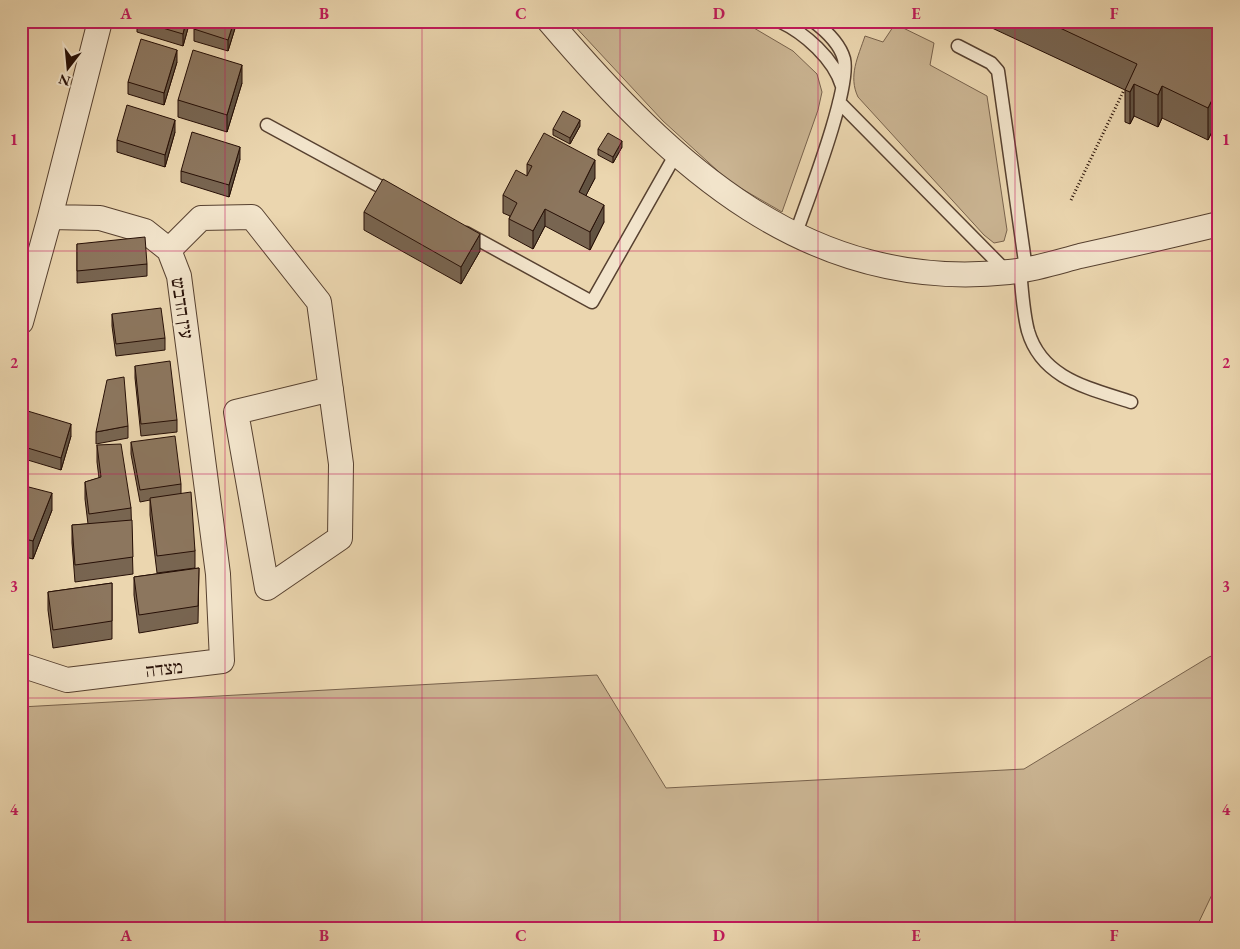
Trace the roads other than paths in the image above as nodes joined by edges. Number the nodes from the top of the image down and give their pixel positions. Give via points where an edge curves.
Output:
1 (100, 21) edge
2 (549, 21) edge
3 (779, 21) edge
4 (813, 21) edge
5 (958, 46) dead end
6 (839, 102) junction
7 (267, 125) dead end
8 (677, 152) junction
9 (408, 202) edge
10 (50, 217) junction
11 (1219, 224) edge
12 (452, 225) edge
13 (795, 236) junction
14 (169, 250) junction
15 (1018, 271) junction
16 (21, 322) edge
17 (330, 390) junction
18 (1131, 402) dead end
19 (218, 574) joint
20 (21, 665) edge

1 - 10 street
2 - 8 street via 598,78
3 - 6 lane via 806,39 833,66 842,88
4 - 6 lane via 835,42 844,58 845,72
5 - 15 lane via 998,70
6 - 13 lane
6 - 15 lane
7 - 9 lane
8 - 12 lane via 592,302
8 - 13 street via 746,207
10 - 14 street, עין הדבש via 100,218 145,231
10 - 16 street
11 - 15 street
13 - 15 street via 877,265 922,273 976,275
14 - 17 street via 201,218 252,217 319,302
14 - 19 street, עין הדבש via 180,276
15 - 18 lane via 1028,332 1045,363 1078,385
17 - 17 street via 340,464 340,538 267,588 236,412
19 - 20 street, מצדה via 222,661 67,680

